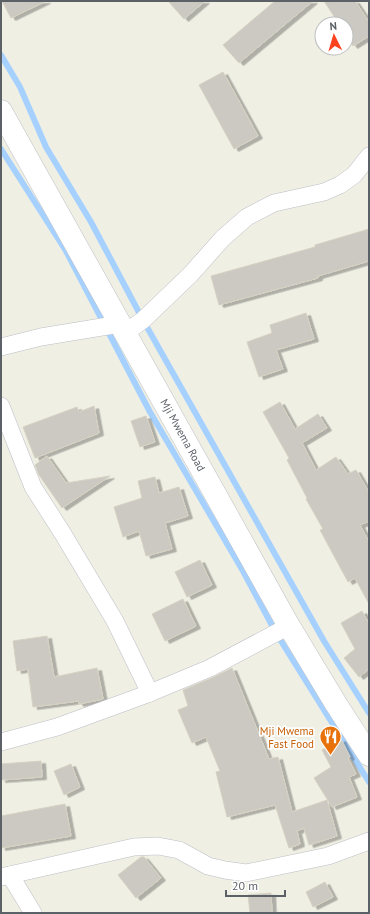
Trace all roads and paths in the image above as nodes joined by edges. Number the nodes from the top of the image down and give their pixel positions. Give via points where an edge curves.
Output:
1 (1, 111) edge
2 (369, 156) edge
3 (123, 329) junction
4 (1, 347) edge
5 (1, 406) edge
6 (289, 626) junction
7 (150, 693) junction
8 (1, 742) edge
9 (366, 742) edge
10 (369, 841) edge
11 (6, 876) edge
12 (33, 913) edge

1 - 3 main road, Mji Mwema Road
2 - 3 street via 354,175 340,185 324,192 274,203 246,217 143,320
3 - 4 street via 41,337
3 - 6 main road, Mji Mwema Road
5 - 7 street via 33,487 115,622
6 - 7 street via 210,668
6 - 9 main road, Mji Mwema Road via 336,704
7 - 8 street via 57,727
10 - 11 street via 328,856 246,872 208,866 179,850 158,846 134,847
11 - 12 street

